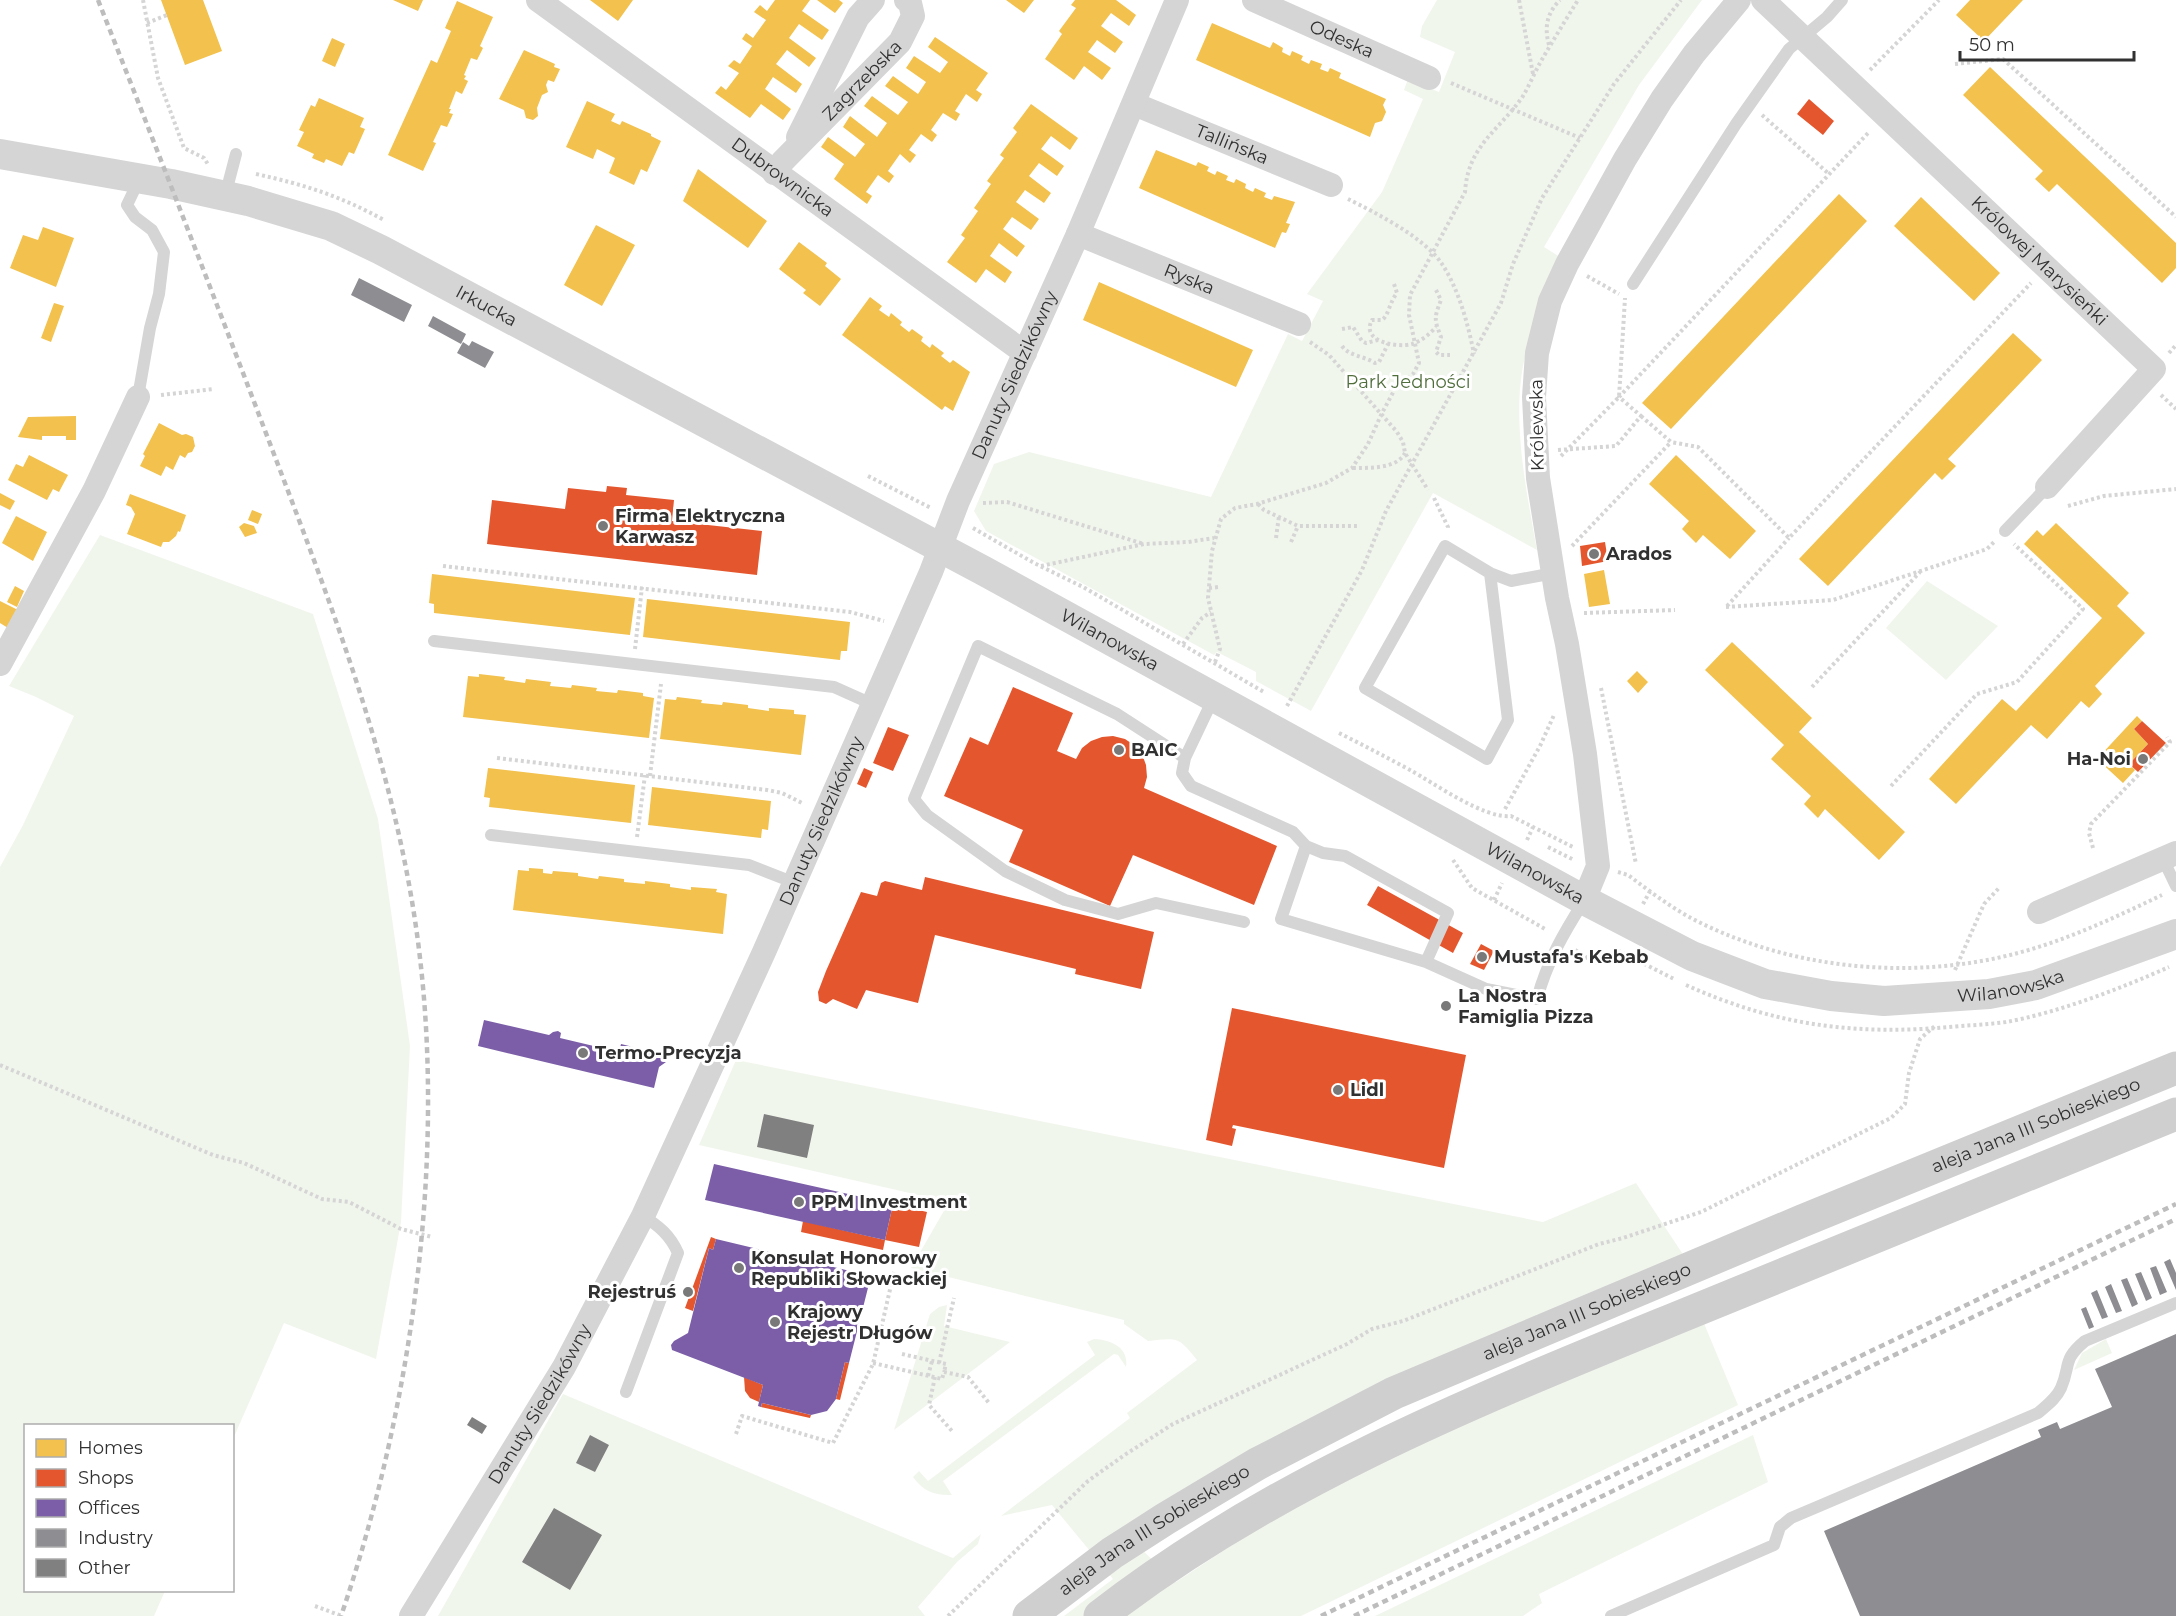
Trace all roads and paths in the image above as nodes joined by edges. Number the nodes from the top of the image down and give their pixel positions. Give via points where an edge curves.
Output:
1 (143, 0) edge
2 (538, 0) edge
3 (873, 0) edge
4 (906, 0) edge
5 (1254, 0) edge
6 (1519, 0) edge
7 (1560, 0) edge
8 (1578, 0) edge
9 (1681, 0) edge
10 (1739, 0) edge
11 (1763, 0) edge
12 (1842, 0) edge
13 (1939, 0) edge
14 (1174, 1) edge
15 (167, 15) dead end
16 (147, 23) junction
17 (1801, 37) junction
18 (1549, 46) junction
19 (1956, 64) dead end
20 (1533, 75) junction
21 (1429, 78) joint
22 (1854, 86) junction
23 (1134, 104) junction
24 (1750, 105) junction
25 (1512, 110) junction
26 (1886, 114) junction
27 (1580, 138) junction
28 (0, 154) edge
29 (236, 154) dead end
30 (790, 154) junction
31 (774, 172) junction
32 (1829, 174) junction
33 (140, 179) junction
34 (216, 184) junction
35 (1331, 184) joint
36 (2176, 217) edge
37 (1078, 234) junction
38 (1432, 252) junction
39 (1567, 264) junction
40 (2046, 268) junction
41 (1394, 284) dead end
42 (1633, 284) dead end
43 (1436, 290) dead end
44 (1299, 324) joint
45 (1436, 327) junction
46 (1342, 329) dead end
47 (1378, 340) junction
48 (1388, 344) junction
49 (1414, 344) junction
50 (1342, 346) dead end
51 (1025, 353) junction
52 (1474, 354) junction
53 (1450, 355) dead end
54 (214, 389) dead end
55 (138, 397) junction
56 (1619, 397) junction
57 (1381, 415) junction
58 (1641, 416) junction
59 (1671, 442) junction
60 (1568, 449) junction
61 (1405, 453) junction
62 (1544, 457) junction
63 (1412, 464) junction
64 (1352, 468) junction
65 (2047, 487) joint
66 (2176, 489) edge
67 (1428, 490) dead end
68 (1434, 498) dead end
69 (980, 504) dead end
70 (1257, 504) junction
71 (2068, 506) dead end
72 (1279, 516) junction
73 (967, 524) dead end
74 (1298, 526) junction
75 (1360, 526) dead end
76 (2008, 536) joint
77 (1214, 538) junction
78 (1276, 538) dead end
79 (1789, 538) junction
80 (1291, 542) dead end
81 (1144, 544) junction
82 (1445, 546) junction
83 (940, 547) junction
84 (1566, 552) dead end
85 (1975, 553) dead end
86 (444, 566) dead end
87 (1040, 566) junction
88 (1921, 571) junction
89 (1490, 573) junction
90 (1554, 573) junction
91 (642, 587) junction
92 (1219, 587) dead end
93 (1209, 588) junction
94 (1674, 610) dead end
95 (1211, 612) junction
96 (1561, 615) junction
97 (894, 624) dead end
98 (434, 641) dead end
99 (1183, 644) junction
100 (1215, 662) junction
101 (0, 664) edge
102 (633, 664) junction
103 (663, 667) junction
104 (1812, 687) dead end
105 (1601, 688) dead end
106 (1267, 694) dead end
107 (1214, 696) junction
108 (1277, 700) dead end
109 (873, 704) junction
110 (1287, 706) junction
111 (1556, 710) dead end
112 (1296, 711) dead end
113 (1339, 733) dead end
114 (2167, 737) dead end
115 (497, 758) dead end
116 (1185, 758) junction
117 (647, 775) junction
118 (1891, 786) dead end
119 (813, 808) dead end
120 (1505, 809) dead end
121 (1501, 817) junction
122 (1506, 826) dead end
123 (1533, 827) junction
124 (491, 835) dead end
125 (1528, 838) dead end
126 (1306, 846) junction
127 (1574, 848) dead end
128 (2093, 848) dead end
129 (636, 852) junction
130 (2170, 856) edge
131 (1454, 860) dead end
132 (1636, 864) dead end
133 (1613, 871) dead end
134 (795, 883) junction
135 (1500, 886) dead end
136 (1999, 888) dead end
137 (2171, 889) edge
138 (1494, 900) junction
139 (1584, 900) junction
140 (2038, 912) dead end
141 (1244, 922) dead end
142 (2176, 934) edge
143 (1559, 940) junction
144 (1618, 950) dead end
145 (1426, 962) junction
146 (1957, 964) junction
147 (1954, 973) dead end
148 (1939, 1023) dead end
149 (0, 1065) edge
150 (2176, 1068) edge
151 (2176, 1114) edge
152 (643, 1216) junction
153 (432, 1237) dead end
154 (894, 1272) dead end
155 (954, 1298) dead end
156 (2176, 1303) edge
157 (902, 1354) dead end
158 (932, 1361) junction
159 (873, 1363) junction
160 (939, 1363) junction
161 (944, 1372) junction
162 (928, 1376) junction
163 (935, 1377) junction
164 (626, 1392) dead end
165 (989, 1403) dead end
166 (952, 1431) dead end
167 (736, 1434) dead end
168 (315, 1606) dead end
169 (342, 1616) edge
170 (411, 1616) edge
171 (948, 1616) edge
172 (1029, 1616) edge
173 (1100, 1616) edge
174 (1611, 1616) edge

1 - 16 path
2 - 31 street, Dubrownicka
3 - 30 street, Zagrzebska via 858,17
4 - 30 street, Zagrzebska via 913,16 900,42
5 - 21 street, Odeska
6 - 20 path
7 - 18 path via 1549,12
8 - 18 path
9 - 27 path via 1614,84
10 - 39 street, Królewska via 1662,99
11 - 17 street, Królowej Marysieńki
12 - 17 lane
13 - 22 path
14 - 23 street, Danuty Siedzikówny
15 - 16 path
16 - 34 path via 158,78 184,148 204,158
17 - 22 street, Królowej Marysieńki
17 - 24 lane
18 - 20 path
19 - 36 path via 2003,59
20 - 25 path
21 - 25 path
22 - 26 street, Królowej Marysieńki
23 - 35 street, Tallińska
23 - 37 street, Danuty Siedzikówny
24 - 32 path
24 - 42 lane
25 - 27 path
25 - 38 path via 1480,144 1466,175 1465,192
26 - 32 path
26 - 40 street, Królowej Marysieńki
27 - 52 path via 1542,198 1513,264 1501,303
28 - 33 street, Irkucka
29 - 34 lane
30 - 31 street, Zagrzebska
31 - 51 street, Dubrownicka
32 - 56 path
33 - 34 street, Irkucka
33 - 55 lane via 127,206 152,230 164,252
34 - 83 street, Irkucka via 331,226 381,250
35 - 38 path
37 - 44 street, Ryska
37 - 51 street, Danuty Siedzikówny
38 - 49 path via 1410,295
38 - 52 path via 1454,288
39 - 56 path via 1625,298
39 - 62 street, Królewska via 1550,301 1538,353 1534,397
40 - 65 street, Królowej Marysieńki via 2154,369
40 - 79 path
41 - 47 path via 1397,293 1389,303 1387,316 1370,324
43 - 45 path via 1441,300 1435,312
44 - 57 path via 1301,336 1329,355
45 - 49 path
45 - 53 path via 1441,338 1436,352
46 - 47 path via 1353,327 1366,343
47 - 48 path
48 - 49 path
48 - 50 path via 1375,363 1347,352
49 - 57 path via 1419,363 1413,374 1396,387
51 - 83 street, Danuty Siedzikówny
52 - 63 path
54 - 55 path
55 - 101 street via 94,491
56 - 58 path
56 - 60 path
57 - 61 path via 1397,432
57 - 64 path
58 - 59 path
58 - 60 path via 1616,446
59 - 79 path via 1698,447
59 - 84 path
60 - 62 path
60 - 62 path
61 - 63 path
61 - 64 path via 1393,463
62 - 90 street, Królewska
63 - 67 path
63 - 110 path via 1386,511 1362,570
64 - 70 path via 1326,483
65 - 76 lane, Królowej Marysieńki
66 - 71 path via 2104,496
68 - 82 path via 1448,527
69 - 81 path via 1007,502
70 - 72 path
70 - 77 path via 1234,508 1221,519
72 - 74 path
72 - 78 path
73 - 87 path
74 - 75 path
74 - 80 path
76 - 118 path via 2083,609 2017,682 1977,694
77 - 81 path
77 - 93 path
79 - 88 path via 1726,607 1833,600
81 - 87 path
82 - 89 lane
82 - 89 lane via 1365,688 1487,759 1508,720
83 - 107 street, Wilanowska
83 - 109 street, Danuty Siedzikówny
85 - 88 path
86 - 91 path
87 - 99 path
88 - 104 path
89 - 90 lane via 1511,581
90 - 96 street, Królewska
91 - 97 path via 850,612
91 - 102 path
92 - 93 path
93 - 95 path
94 - 96 path
95 - 99 path
95 - 100 path via 1220,649
96 - 139 street, Królewska via 1585,754 1598,866
98 - 102 lane
99 - 100 path
100 - 106 path
102 - 103 lane
103 - 109 lane via 834,687
103 - 117 path
105 - 132 path
107 - 116 lane
107 - 139 street, Wilanowska
108 - 110 path
109 - 134 street, Danuty Siedzikówny
110 - 112 path
111 - 120 path
113 - 121 path via 1459,799
114 - 128 path via 2170,742 2091,824
115 - 117 path
116 - 126 lane via 1182,773 1191,786 1293,832
116 - 141 lane via 1117,714 978,646 914,799 927,815 1005,871 1065,900 1118,914 1156,903
117 - 119 path via 767,790
117 - 129 path
121 - 122 path
121 - 123 path via 1511,816
123 - 125 path
123 - 127 path
124 - 129 lane
126 - 145 lane via 1345,855 1448,913
126 - 145 lane via 1281,919
129 - 134 lane via 757,867
130 - 137 lane
130 - 140 street
131 - 138 path via 1472,888
133 - 146 path via 1633,876 1691,918 1798,957 1888,968
134 - 152 street, Danuty Siedzikówny
135 - 138 path
136 - 146 path via 1984,904
137 - 146 path via 2098,925 2024,951
138 - 143 path
139 - 142 street, Wilanowska via 1692,956 1765,984 1884,1002 1978,995 2036,985
139 - 143 lane
143 - 144 path via 1603,964
143 - 145 lane via 1537,999 1486,989
146 - 147 path
148 - 171 path via 1920,1039 1905,1104 1891,1118 1701,1212 1599,1244 1403,1321 1372,1329 1173,1424 1088,1481
149 - 153 path via 213,1155 244,1163 304,1192 349,1202 401,1229
150 - 172 main road, aleja Jana III Sobieskiego via 1394,1392 1257,1464 1132,1540
151 - 173 main road, aleja Jana III Sobieskiego via 1403,1434 1277,1499 1163,1570
152 - 164 lane via 660,1226 678,1253
152 - 170 street, Danuty Siedzikówny via 564,1367
154 - 159 path
155 - 160 path
156 - 174 lane via 2085,1341 2073,1351 2052,1401 2038,1413 1791,1518 1780,1527 1774,1545
157 - 158 path
158 - 160 path
158 - 162 path
159 - 162 path
159 - 167 path via 833,1443 742,1416
160 - 161 path via 946,1364
161 - 163 path via 942,1379
161 - 165 path via 968,1377
162 - 163 path
163 - 166 path via 929,1405
168 - 169 path

